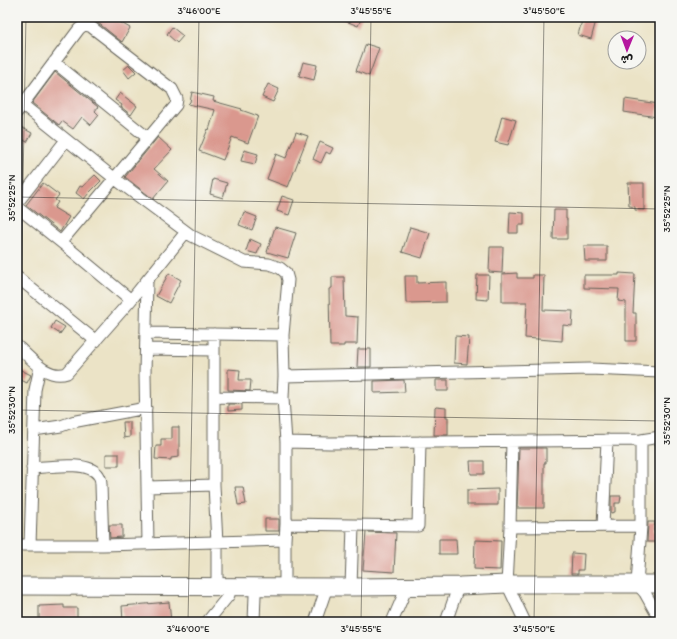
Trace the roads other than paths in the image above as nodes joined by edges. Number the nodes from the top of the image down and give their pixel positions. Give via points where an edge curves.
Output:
1 (54, 62) junction
2 (20, 109) edge
3 (148, 138) junction
4 (66, 140) junction
5 (114, 178) junction
6 (17, 203) edge
7 (17, 207) edge
8 (186, 232) junction
9 (61, 242) junction
10 (17, 277) edge
11 (147, 280) junction
12 (131, 300) junction
13 (147, 333) junction
14 (214, 334) junction
15 (283, 335) junction
16 (96, 341) junction
17 (17, 346) edge
18 (146, 349) junction
19 (214, 350) junction
20 (40, 367) junction
21 (660, 372) edge
22 (284, 376) junction
23 (214, 397) junction
24 (283, 398) junction
25 (146, 408) junction
26 (34, 430) junction
27 (660, 437) edge
28 (607, 440) junction
29 (641, 440) junction
30 (286, 442) junction
31 (420, 442) junction
32 (512, 442) junction
33 (32, 468) junction
34 (214, 485) junction
35 (148, 487) junction
36 (286, 524) junction
37 (353, 526) junction
38 (603, 526) junction
39 (641, 526) junction
40 (510, 527) junction
41 (284, 540) junction
42 (217, 543) junction
43 (148, 544) junction
44 (17, 545) edge
45 (30, 545) junction
46 (103, 545) junction
47 (660, 584) edge
48 (17, 586) edge
49 (285, 587) junction
50 (351, 587) junction
51 (509, 588) junction
52 (458, 589) junction
53 (407, 590) junction
54 (648, 590) edge
55 (223, 591) junction
56 (325, 591) junction
57 (255, 595) junction
58 (17, 596) edge
59 (660, 620) edge
60 (207, 622) edge
61 (254, 622) edge
62 (315, 622) edge
63 (392, 622) edge
64 (446, 622) edge
65 (524, 622) edge

1 - 2 street
1 - 3 street
1 - 3 street via 79,29 90,26 172,89 177,99 176,105
2 - 4 street
3 - 5 street
4 - 5 street
4 - 6 street
5 - 8 street
5 - 9 street
7 - 9 street
8 - 11 street
8 - 15 street via 244,262 269,264 286,273 288,280
9 - 12 street
10 - 16 street
11 - 12 street
11 - 13 street
12 - 16 street
13 - 14 street
13 - 18 street
14 - 15 street
14 - 19 street
15 - 22 street
16 - 20 street via 67,373 49,373
17 - 20 street
18 - 19 street
18 - 25 street
19 - 23 street
20 - 26 street via 35,390
21 - 22 street via 590,369
22 - 24 street
23 - 24 street
23 - 34 street
24 - 30 street
25 - 26 street
25 - 35 street
26 - 33 street
27 - 29 street
28 - 29 street
28 - 32 street
28 - 38 street
29 - 39 street
30 - 31 street
30 - 36 street
31 - 32 street
31 - 37 street via 418,526
32 - 40 street
33 - 45 street
33 - 46 street via 81,466 96,472 101,485
34 - 35 street
34 - 42 street
35 - 43 street
36 - 37 street
36 - 41 street
37 - 50 street
38 - 39 street
38 - 40 street
39 - 54 street
40 - 51 street
41 - 42 street
41 - 49 street
42 - 43 street
42 - 55 street
43 - 46 street
44 - 45 street
45 - 46 street
47 - 54 main road
48 - 55 main road
49 - 55 main road
49 - 56 main road
50 - 53 main road
50 - 56 main road
51 - 52 main road
51 - 54 main road
51 - 65 street
52 - 53 main road
52 - 64 street
53 - 56 main road
53 - 63 street
54 - 59 street
55 - 57 main road
55 - 58 main road
55 - 60 street
56 - 57 main road
56 - 62 street
57 - 61 street

